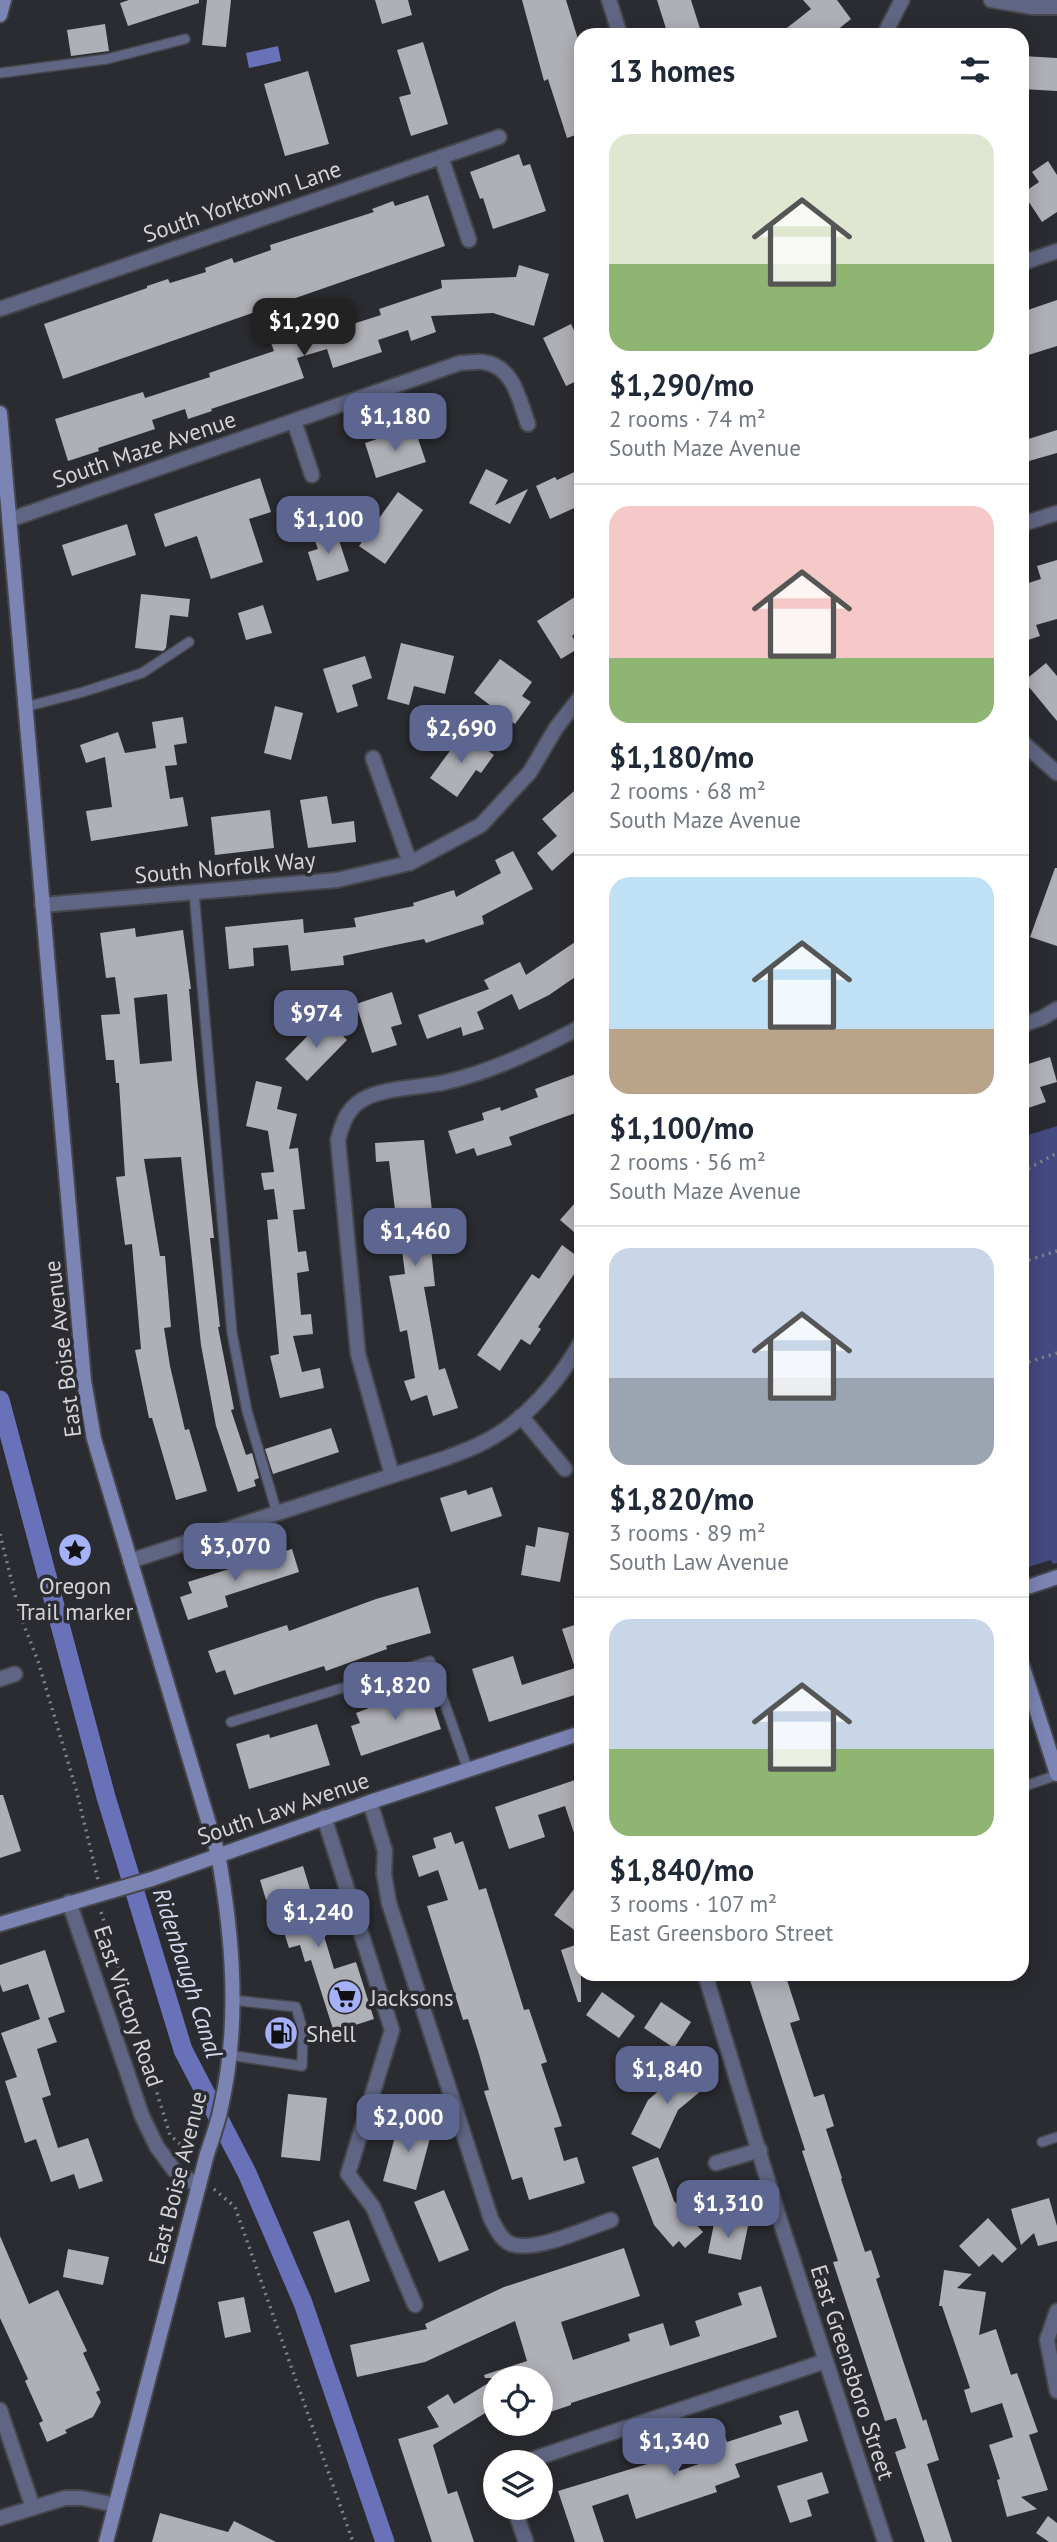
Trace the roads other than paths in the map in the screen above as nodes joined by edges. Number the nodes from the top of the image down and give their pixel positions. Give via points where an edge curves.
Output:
1 (4, 0) edge
2 (609, 0) edge
3 (902, 0) edge
4 (991, 0) edge
5 (1057, 7) edge
6 (0, 15) edge
7 (618, 28) edge
8 (888, 28) edge
9 (185, 39) dead end
10 (0, 73) edge
11 (499, 136) dead end
12 (441, 157) junction
13 (469, 240) dead end
14 (1057, 251) edge
15 (1029, 261) edge
16 (0, 309) edge
17 (0, 413) edge
18 (293, 421) junction
19 (528, 424) dead end
20 (312, 475) dead end
21 (1057, 513) edge
22 (9, 520) junction
23 (1029, 522) edge
24 (189, 642) dead end
25 (574, 705) edge
26 (25, 707) junction
27 (1029, 748) edge
28 (373, 758) dead end
29 (1057, 773) edge
30 (411, 863) junction
31 (194, 892) junction
32 (42, 905) junction
33 (1057, 1009) edge
34 (1029, 1022) edge
35 (574, 1031) edge
36 (574, 1352) edge
37 (521, 1416) junction
38 (565, 1469) dead end
39 (392, 1475) junction
40 (277, 1513) junction
41 (130, 1560) junction
42 (1057, 1577) edge
43 (1029, 1587) edge
44 (1029, 1687) edge
45 (231, 1721) dead end
46 (574, 1735) edge
47 (468, 1770) junction
48 (1057, 1775) edge
49 (1029, 1785) edge
50 (370, 1802) junction
51 (324, 1817) junction
52 (218, 1854) junction
53 (69, 1902) junction
54 (0, 1924) edge
55 (707, 1981) edge
56 (232, 2000) junction
57 (229, 2055) junction
58 (1057, 2137) edge
59 (1042, 2142) dead end
60 (760, 2150) junction
61 (716, 2163) dead end
62 (199, 2186) junction
63 (611, 2220) dead end
64 (415, 2305) dead end
65 (1057, 2311) edge
66 (826, 2361) junction
67 (1057, 2391) edge
68 (0, 2410) edge
69 (553, 2452) edge
70 (116, 2505) junction
71 (33, 2508) junction
72 (0, 2518) edge
73 (518, 2520) edge
74 (106, 2542) edge
75 (526, 2542) edge
76 (885, 2542) edge

1 - 6 street
2 - 7 street
3 - 8 street
4 - 5 street
9 - 10 lane via 107,59
11 - 12 street, South Yorktown Lane
12 - 13 street
12 - 16 street, South Yorktown Lane
14 - 15 street
17 - 22 street, East Boise Avenue
18 - 19 street, South Maze Avenue via 460,363 484,362 503,369 515,386
18 - 20 street
18 - 22 street, South Maze Avenue
21 - 23 street
22 - 26 street, East Boise Avenue
24 - 26 lane via 142,673
25 - 30 street, South Norfolk Way via 530,772 481,825
26 - 32 street, East Boise Avenue
27 - 29 street
28 - 30 street
30 - 31 street, South Norfolk Way via 337,880
31 - 32 street, South Norfolk Way
31 - 40 lane via 232,1333 247,1411
32 - 41 street, East Boise Avenue via 84,1381 94,1439
33 - 34 street
35 - 39 street via 519,1059 447,1082 363,1099 342,1124 338,1140 354,1322 365,1385
36 - 37 street via 551,1386
37 - 38 street
37 - 39 street via 484,1442
39 - 40 street
40 - 41 street
41 - 52 street, East Boise Avenue
42 - 43 street
44 - 48 street
45 - 47 lane via 430,1661
46 - 47 street, South Law Avenue
47 - 50 street, South Law Avenue
48 - 49 lane
50 - 51 street, South Law Avenue
50 - 63 street via 385,1851 388,1903 498,2233 509,2243 536,2245
51 - 52 street, South Law Avenue
51 - 64 street via 392,2030 348,2174 373,2207
52 - 53 street, South Law Avenue via 152,1879
52 - 56 street, East Boise Avenue via 233,1971
53 - 54 street, South Law Avenue
53 - 62 street, East Victory Road via 147,2126 174,2170
55 - 60 street, East Greensboro Street
56 - 57 street, East Boise Avenue
56 - 57 lane via 296,2007 303,2031 302,2066
57 - 62 street, East Boise Avenue via 221,2108
58 - 59 lane
60 - 61 street
60 - 66 street, East Greensboro Street
62 - 70 street, East Boise Avenue
65 - 67 street via 1047,2340
66 - 69 street
66 - 76 street, East Greensboro Street
68 - 71 street
70 - 71 street via 65,2498
70 - 74 street, East Boise Avenue
71 - 72 street
73 - 75 street

